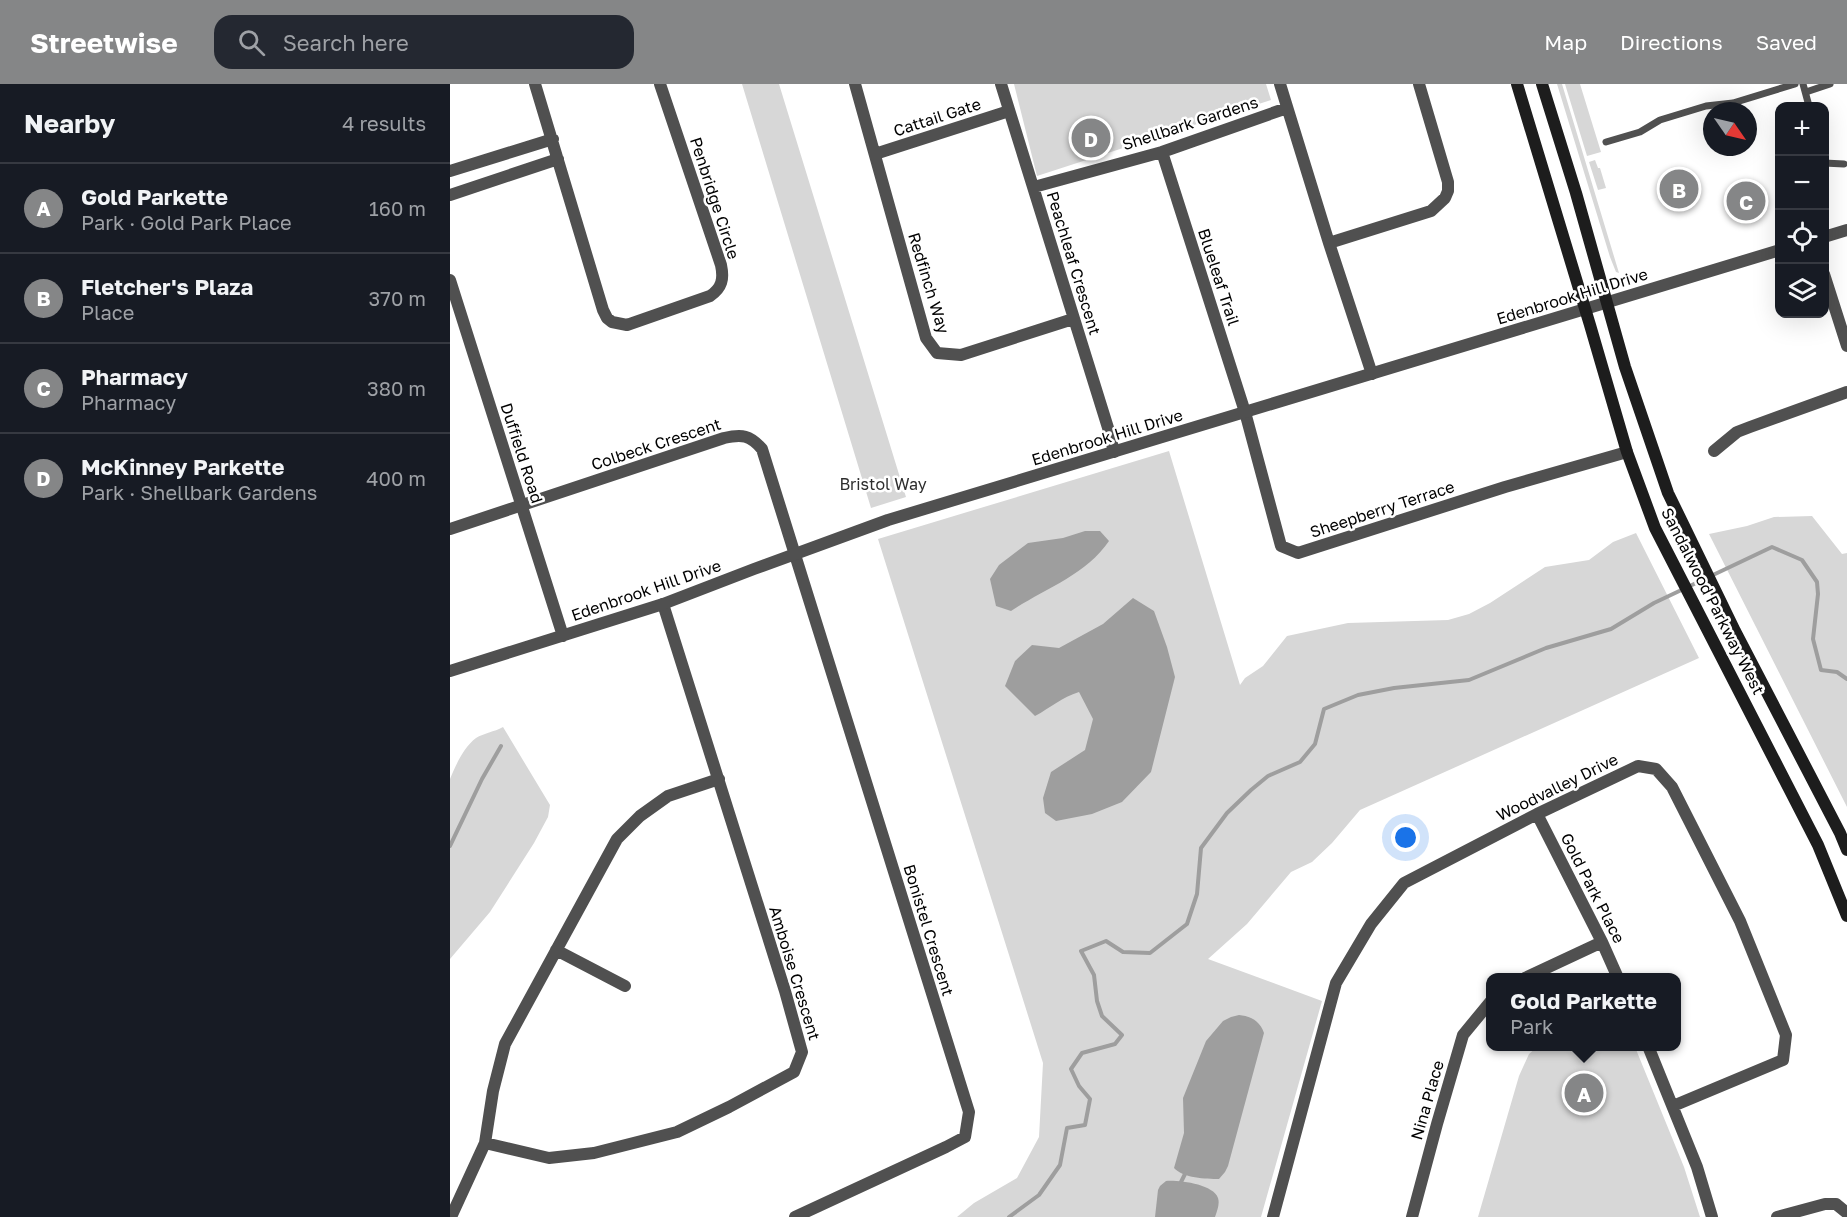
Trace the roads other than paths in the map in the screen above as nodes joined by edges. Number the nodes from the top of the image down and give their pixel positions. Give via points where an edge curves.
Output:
1 (536, 84) edge
2 (660, 84) edge
3 (855, 84) edge
4 (1001, 84) edge
5 (1280, 84) edge
6 (1419, 84) edge
7 (1516, 84) edge
8 (1542, 84) edge
9 (1795, 84) edge
10 (1830, 84) edge
11 (1805, 88) edge
12 (1287, 108) junction
13 (1009, 111) junction
14 (553, 139) junction
15 (1606, 142) dead end
16 (1162, 152) junction
17 (875, 154) junction
18 (558, 159) junction
19 (1829, 163) edge
20 (1844, 164) dead end
21 (450, 171) edge
22 (1034, 187) junction
23 (450, 195) edge
24 (1847, 230) edge
25 (1829, 235) edge
26 (1329, 243) junction
27 (1775, 251) edge
28 (450, 280) edge
29 (1829, 290) edge
30 (1606, 303) junction
31 (1586, 309) junction
32 (1073, 319) junction
33 (1847, 346) edge
34 (1372, 374) junction
35 (1847, 392) edge
36 (1245, 412) junction
37 (1714, 451) dead end
38 (1114, 452) junction
39 (1627, 452) junction
40 (522, 506) junction
41 (450, 529) edge
42 (794, 554) junction
43 (663, 604) junction
44 (563, 636) junction
45 (450, 671) edge
46 (719, 779) junction
47 (1537, 814) junction
48 (1847, 850) edge
49 (1847, 916) edge
50 (1602, 942) junction
51 (556, 950) junction
52 (1536, 973) edge
53 (1616, 973) edge
54 (625, 986) dead end
55 (1486, 1007) edge
56 (1650, 1051) edge
57 (1673, 1106) junction
58 (484, 1143) junction
59 (1847, 1213) edge
60 (451, 1217) edge
61 (795, 1217) edge
62 (1273, 1217) edge
63 (1412, 1217) edge
64 (1712, 1217) edge
65 (1777, 1217) edge

1 - 14 street, Penbridge Circle
2 - 18 street, Penbridge Circle via 721,265 723,277 716,292 634,324 622,325 607,318
3 - 17 street, Redfinch Way
4 - 13 street, Peachleaf Crescent
5 - 12 street
6 - 26 street via 1448,182 1445,198 1431,211
7 - 31 main road, Sandalwood Parkway West
8 - 30 main road, Sandalwood Parkway West
9 - 15 lane via 1660,120 1637,133
10 - 11 lane
12 - 16 street, Shellbark Gardens
12 - 26 street
13 - 17 street, Cattail Gate
13 - 22 street, Peachleaf Crescent
14 - 18 street, Penbridge Circle
14 - 21 street
16 - 22 street, Shellbark Gardens
16 - 36 street, Blueleaf Trail
17 - 32 street, Redfinch Way via 926,338 937,353 961,355
18 - 23 street
19 - 20 lane
22 - 32 street, Peachleaf Crescent
24 - 25 street
26 - 34 street
27 - 30 street, Edenbrook Hill Drive
28 - 40 street, Duffield Road
29 - 33 street
30 - 31 street, Edenbrook Hill Drive
30 - 48 main road, Sandalwood Parkway West via 1668,493
31 - 34 street, Edenbrook Hill Drive
31 - 39 main road, Sandalwood Parkway West
32 - 38 street, Peachleaf Crescent
34 - 36 street, Edenbrook Hill Drive
35 - 37 street via 1737,432
36 - 38 street, Edenbrook Hill Drive
36 - 39 street, Sheepberry Terrace via 1281,546 1298,553
38 - 42 street, Edenbrook Hill Drive via 888,520
39 - 49 main road, Sandalwood Parkway West via 1655,528 1818,845
40 - 41 street
40 - 42 street, Colbeck Crescent via 724,438 744,436 755,440 762,449
40 - 44 street, Duffield Road
42 - 43 street, Edenbrook Hill Drive
42 - 61 street, Bonistel Crescent via 969,1112 964,1137
43 - 44 street, Edenbrook Hill Drive
43 - 46 street, Amboise Crescent
44 - 45 street, Edenbrook Hill Drive
46 - 51 street via 668,796 616,839
46 - 58 street, Amboise Crescent via 802,1052 794,1072 677,1132 594,1153 549,1158
47 - 50 street, Gold Park Place
47 - 57 street, Woodvalley Drive via 1638,766 1656,769 1672,787 1740,921 1786,1035 1783,1060
47 - 62 street, Woodvalley Drive via 1404,883 1371,924 1336,982
50 - 52 street
50 - 53 street, Gold Park Place
51 - 54 street
51 - 58 street via 506,1044
55 - 63 street, Nina Place via 1464,1035
56 - 57 street
57 - 64 street
58 - 60 street
59 - 65 street via 1836,1204 1825,1204

